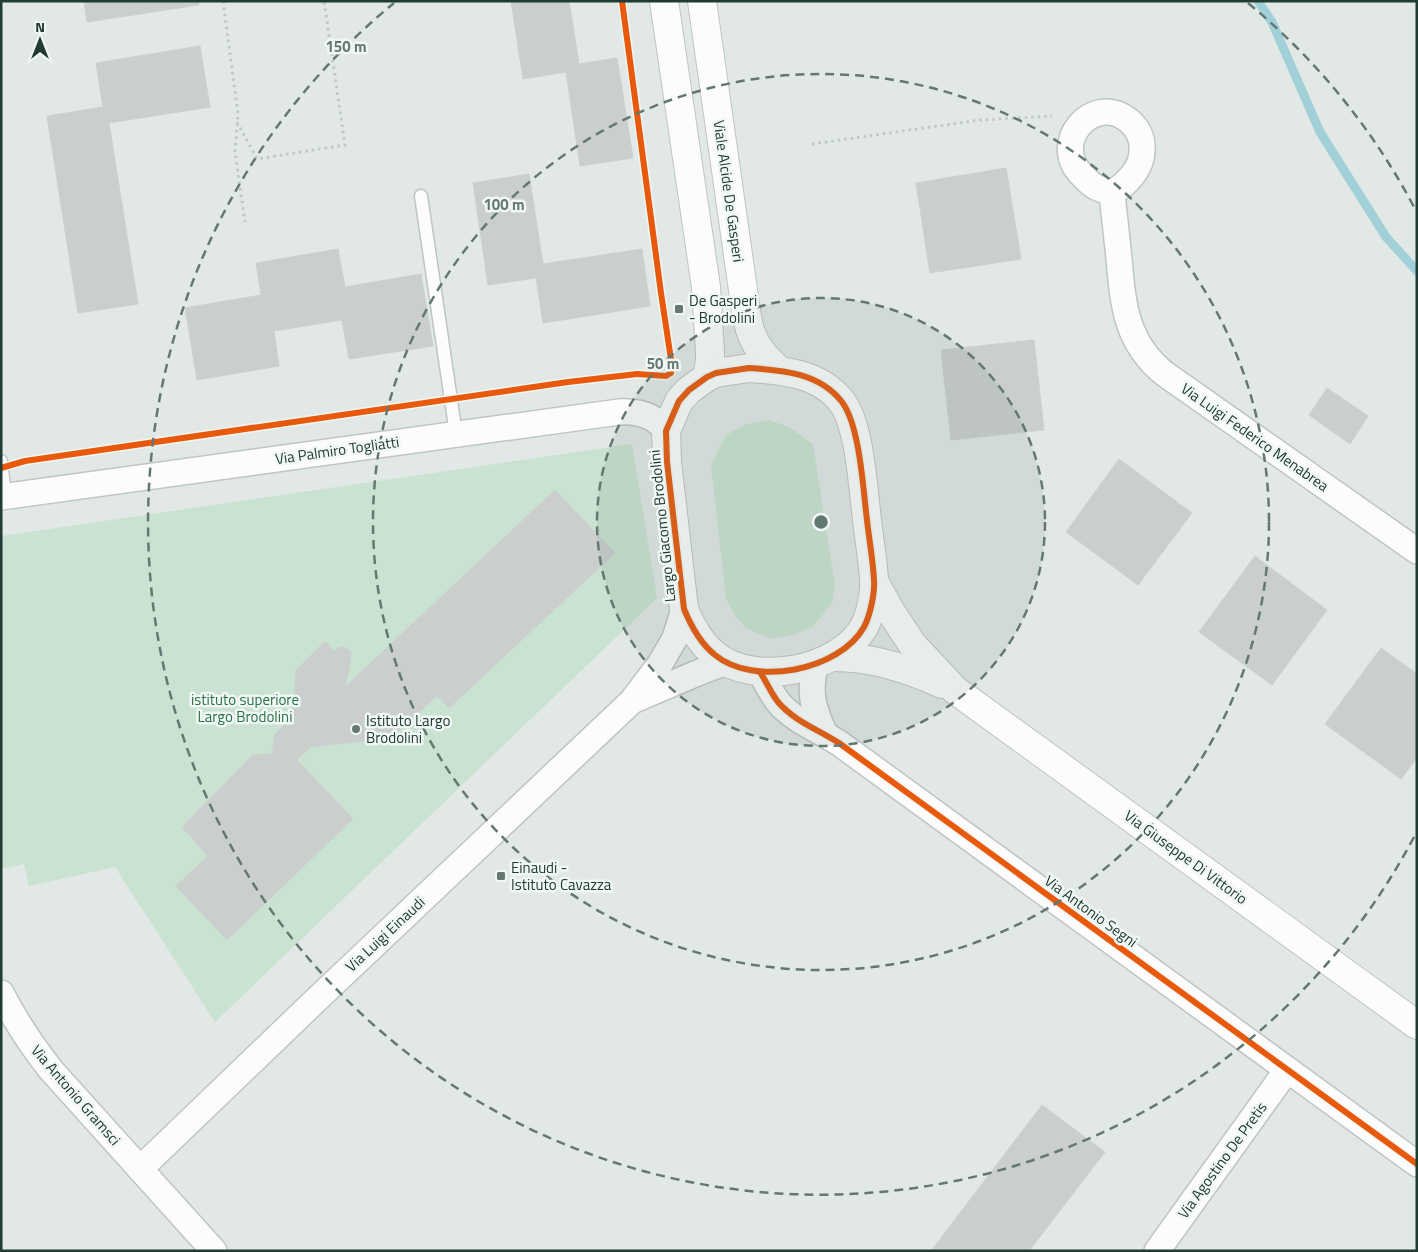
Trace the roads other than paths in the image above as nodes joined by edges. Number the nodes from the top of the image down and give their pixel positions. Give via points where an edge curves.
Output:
1 (664, 1) edge
2 (702, 1) edge
3 (1112, 193) dead end
4 (421, 196) dead end
5 (779, 370) junction
6 (707, 377) junction
7 (666, 431) junction
8 (456, 434) junction
9 (1, 462) edge
10 (3, 496) edge
11 (1417, 551) edge
12 (874, 581) junction
13 (684, 609) junction
14 (825, 660) junction
15 (726, 662) junction
16 (760, 672) junction
17 (955, 690) junction
18 (632, 701) junction
19 (825, 734) junction
20 (1, 993) edge
21 (1417, 1025) edge
22 (1287, 1070) junction
23 (1417, 1164) edge
24 (140, 1169) junction
25 (214, 1251) edge
26 (1157, 1251) edge

1 - 6 street via 706,287 710,352
2 - 5 street, Viale Alcide De Gasperi via 749,328 758,349
3 - 11 street, Via Luigi Federico Menabrea via 1122,300 1137,343 1158,368
4 - 8 lane
5 - 6 street, Largo Giacomo Brodolini via 749,368
5 - 12 street, Largo Giacomo Brodolini via 811,378 824,385 842,402 849,417 859,456
6 - 7 street, Largo Giacomo Brodolini via 679,401
7 - 8 street, Via Palmiro Togliatti via 657,420 627,411
7 - 13 street, Largo Giacomo Brodolini
8 - 10 street, Via Palmiro Togliatti
9 - 10 lane
12 - 14 street, Largo Giacomo Brodolini via 864,627 851,644
12 - 17 street, Via Giuseppe Di Vittorio via 912,644
13 - 15 street, Largo Giacomo Brodolini via 696,634 715,656
13 - 18 street, Via Luigi Einaudi via 675,638
14 - 16 street, Largo Giacomo Brodolini
14 - 17 street, Via Giuseppe Di Vittorio via 861,658 920,674
14 - 19 street via 812,678 811,693
15 - 16 street, Largo Giacomo Brodolini
15 - 18 street, Via Luigi Einaudi
16 - 19 street, Via Antonio Segni via 778,702 800,721
17 - 21 street, Via Giuseppe Di Vittorio
18 - 24 street, Via Luigi Einaudi
19 - 22 street, Via Antonio Segni
20 - 24 street, Via Antonio Gramsci via 51,1070
22 - 23 street, Via Antonio Segni
22 - 26 street, Via Agostino De Pretis
24 - 25 street, Via Antonio Gramsci

